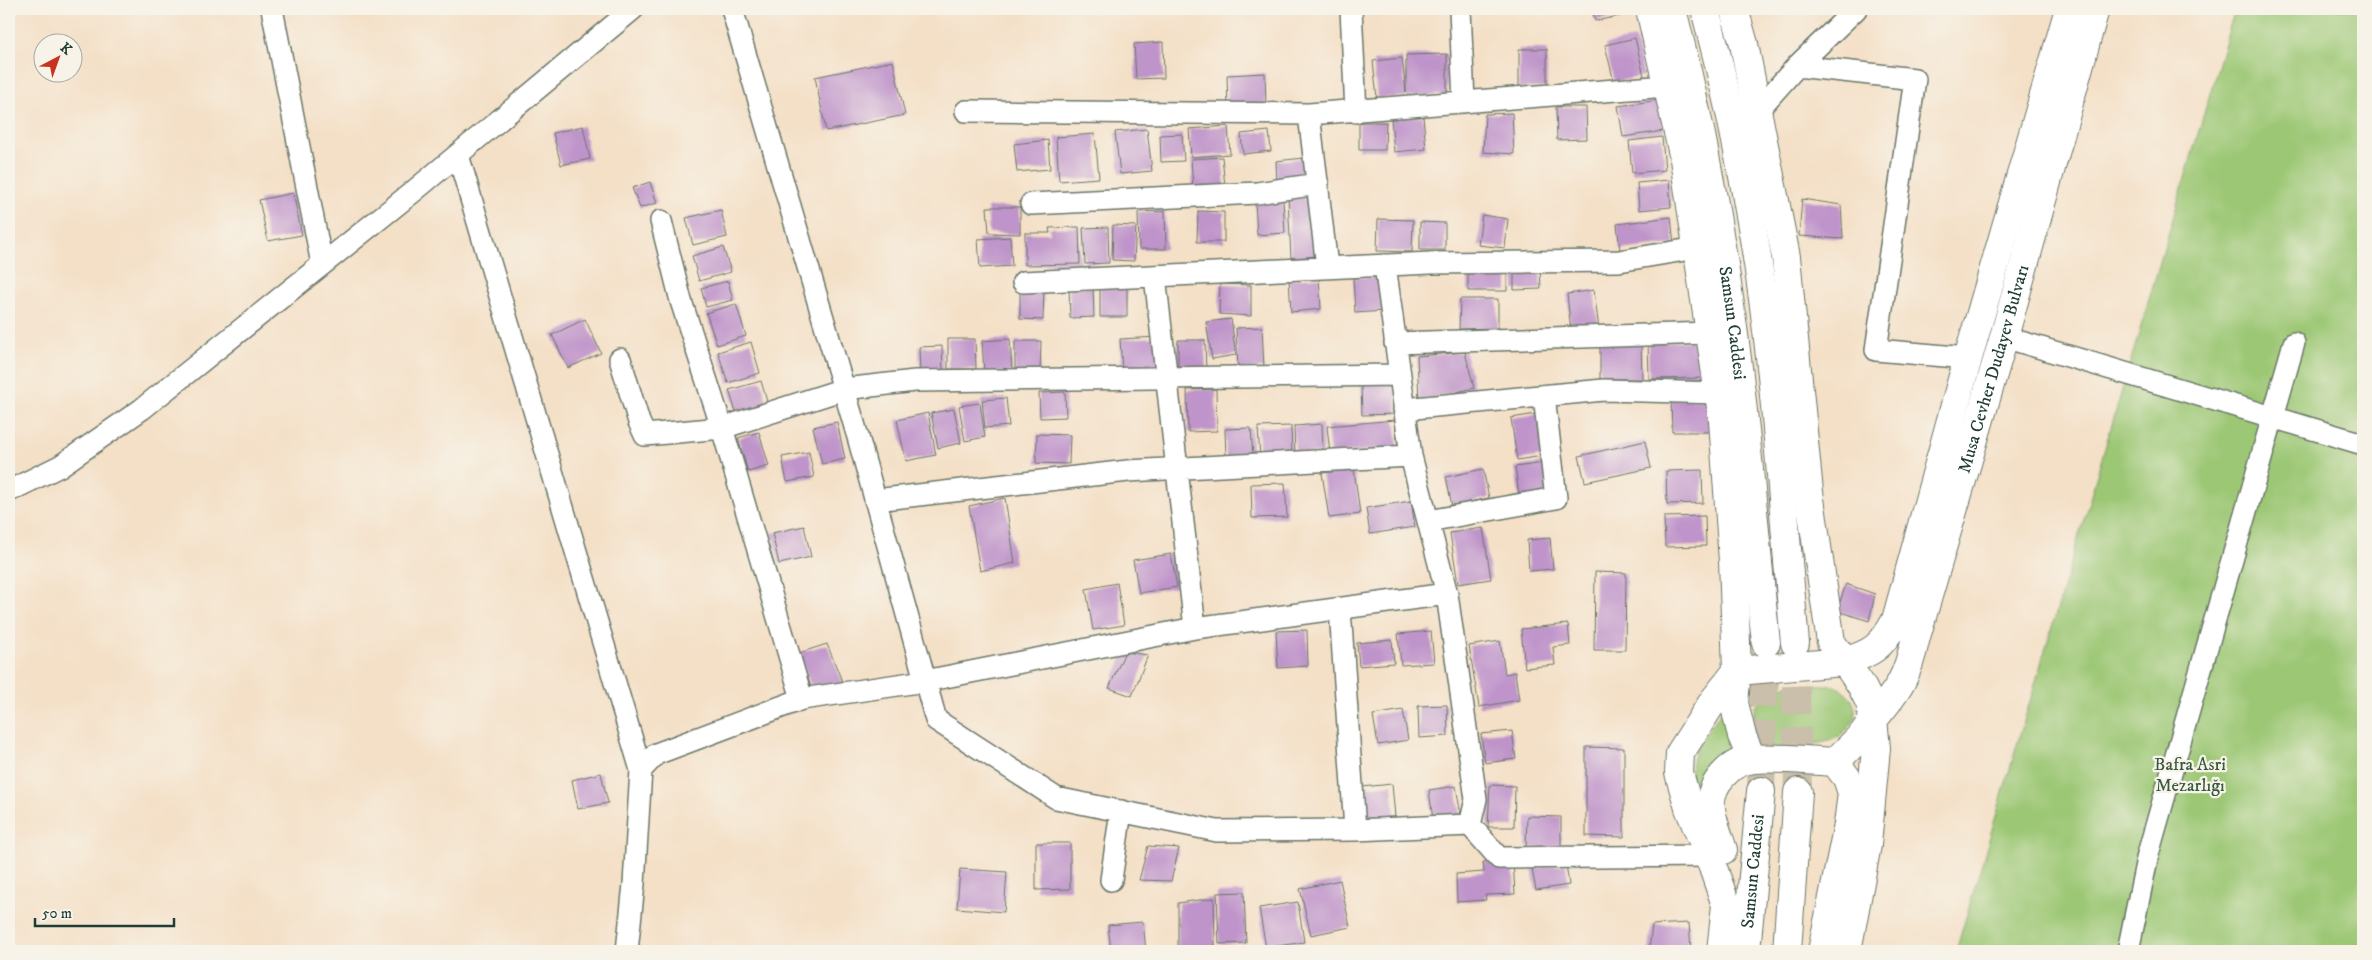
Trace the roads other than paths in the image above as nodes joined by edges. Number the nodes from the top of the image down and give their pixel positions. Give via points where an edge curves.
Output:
1 (272, 9) edge
2 (633, 9) edge
3 (732, 9) edge
4 (1350, 9) edge
5 (1460, 9) edge
6 (1650, 9) edge
7 (1672, 9) edge
8 (1705, 9) edge
9 (1734, 9) edge
10 (1856, 9) edge
11 (2069, 9) edge
12 (2095, 9) edge
13 (1797, 66) junction
14 (1668, 86) junction
15 (1464, 102) junction
16 (966, 111) dead end
17 (1757, 111) junction
18 (1356, 112) junction
19 (1309, 114) junction
20 (458, 155) junction
21 (1318, 184) junction
22 (1031, 204) dead end
23 (661, 222) dead end
24 (1697, 248) junction
25 (322, 264) junction
26 (1385, 265) junction
27 (1328, 268) junction
28 (1155, 276) junction
29 (1023, 282) dead end
30 (1710, 333) junction
31 (2004, 337) junction
32 (1395, 343) junction
33 (2294, 343) dead end
34 (1968, 358) junction
35 (620, 360) dead end
36 (1399, 375) junction
37 (1167, 378) junction
38 (844, 389) junction
39 (1719, 393) junction
40 (1544, 396) junction
41 (1404, 409) junction
42 (2271, 417) junction
43 (722, 428) junction
44 (2363, 444) edge
45 (1411, 456) junction
46 (1178, 468) junction
47 (9, 491) edge
48 (876, 500) junction
49 (1428, 521) junction
50 (1447, 594) junction
51 (1340, 609) junction
52 (1195, 628) junction
53 (1795, 642) tunnel mouth
54 (1766, 643) tunnel mouth
55 (1844, 662) junction
56 (1737, 671) junction
57 (925, 681) junction
58 (802, 699) junction
59 (1873, 720) junction
60 (1752, 759) junction
61 (1835, 762) junction
62 (641, 770) junction
63 (1761, 791) tunnel mouth
64 (1798, 792) tunnel mouth
65 (1121, 812) junction
66 (1470, 825) junction
67 (1355, 830) junction
68 (1709, 856) junction
69 (1111, 880) dead end
70 (627, 951) edge
71 (1720, 951) edge
72 (1746, 951) edge
73 (1787, 951) edge
74 (1822, 951) edge
75 (1847, 951) edge
76 (2128, 951) edge

1 - 25 street
2 - 20 street
3 - 38 street
4 - 18 street
5 - 15 street
6 - 14 main road
7 - 54 main road, Samsun Caddesi via 1688,71 1725,271
8 - 53 main road, Samsun Caddesi via 1730,106 1753,229 1770,364
9 - 17 main road
10 - 13 street
11 - 34 main road, Musa Cevher Dudayev Bulvarı
12 - 31 main road, Musa Cevher Dudayev Bulvarı
13 - 17 street
13 - 34 street via 1914,79 1876,350
14 - 15 street
14 - 24 main road via 1684,159
15 - 18 street
16 - 19 street
17 - 55 main road via 1786,257 1809,492 1824,603 1831,642
18 - 19 street
19 - 21 street
20 - 25 street
20 - 62 street
21 - 22 street via 1257,193
21 - 27 street
23 - 43 street via 681,301
24 - 26 street via 1619,261
24 - 30 main road
25 - 47 street via 142,409 60,466
26 - 27 street
26 - 32 street
27 - 28 street
28 - 29 street
28 - 37 street
30 - 32 street
30 - 39 main road
31 - 42 street
31 - 59 main road, Musa Cevher Dudayev Bulvarı via 1909,669 1897,692
32 - 36 street
33 - 42 street
34 - 55 main road, Musa Cevher Dudayev Bulvarı via 1896,620 1878,647 1867,655
35 - 43 street via 645,435
36 - 37 street
36 - 41 street
37 - 38 street via 915,381
37 - 46 street
38 - 43 street
38 - 48 street
39 - 40 street via 1604,390
39 - 56 main road via 1733,561
40 - 41 street
40 - 49 street via 1556,498
41 - 45 street
42 - 44 street
42 - 76 street via 2148,854
43 - 58 street
45 - 46 street
45 - 49 street
46 - 48 street
46 - 52 street
48 - 57 street
49 - 50 street
50 - 51 street
50 - 66 street via 1476,800
51 - 52 street
51 - 67 street
52 - 57 street
55 - 56 main road
55 - 59 main road via 1870,703
56 - 60 main road via 1734,703
56 - 68 main road via 1680,753 1679,773
57 - 58 street
57 - 65 street via 936,720 1056,798
58 - 62 street via 656,754
59 - 61 main road
59 - 75 main road via 1876,748 1867,845
60 - 61 main road
60 - 68 main road via 1732,767 1717,781 1711,809 1724,853
61 - 74 main road via 1847,778 1852,793
62 - 70 street
63 - 72 main road, Samsun Caddesi
64 - 73 main road
65 - 67 street via 1218,831
65 - 69 street
66 - 67 street
66 - 68 street via 1499,858
68 - 71 main road via 1726,905

